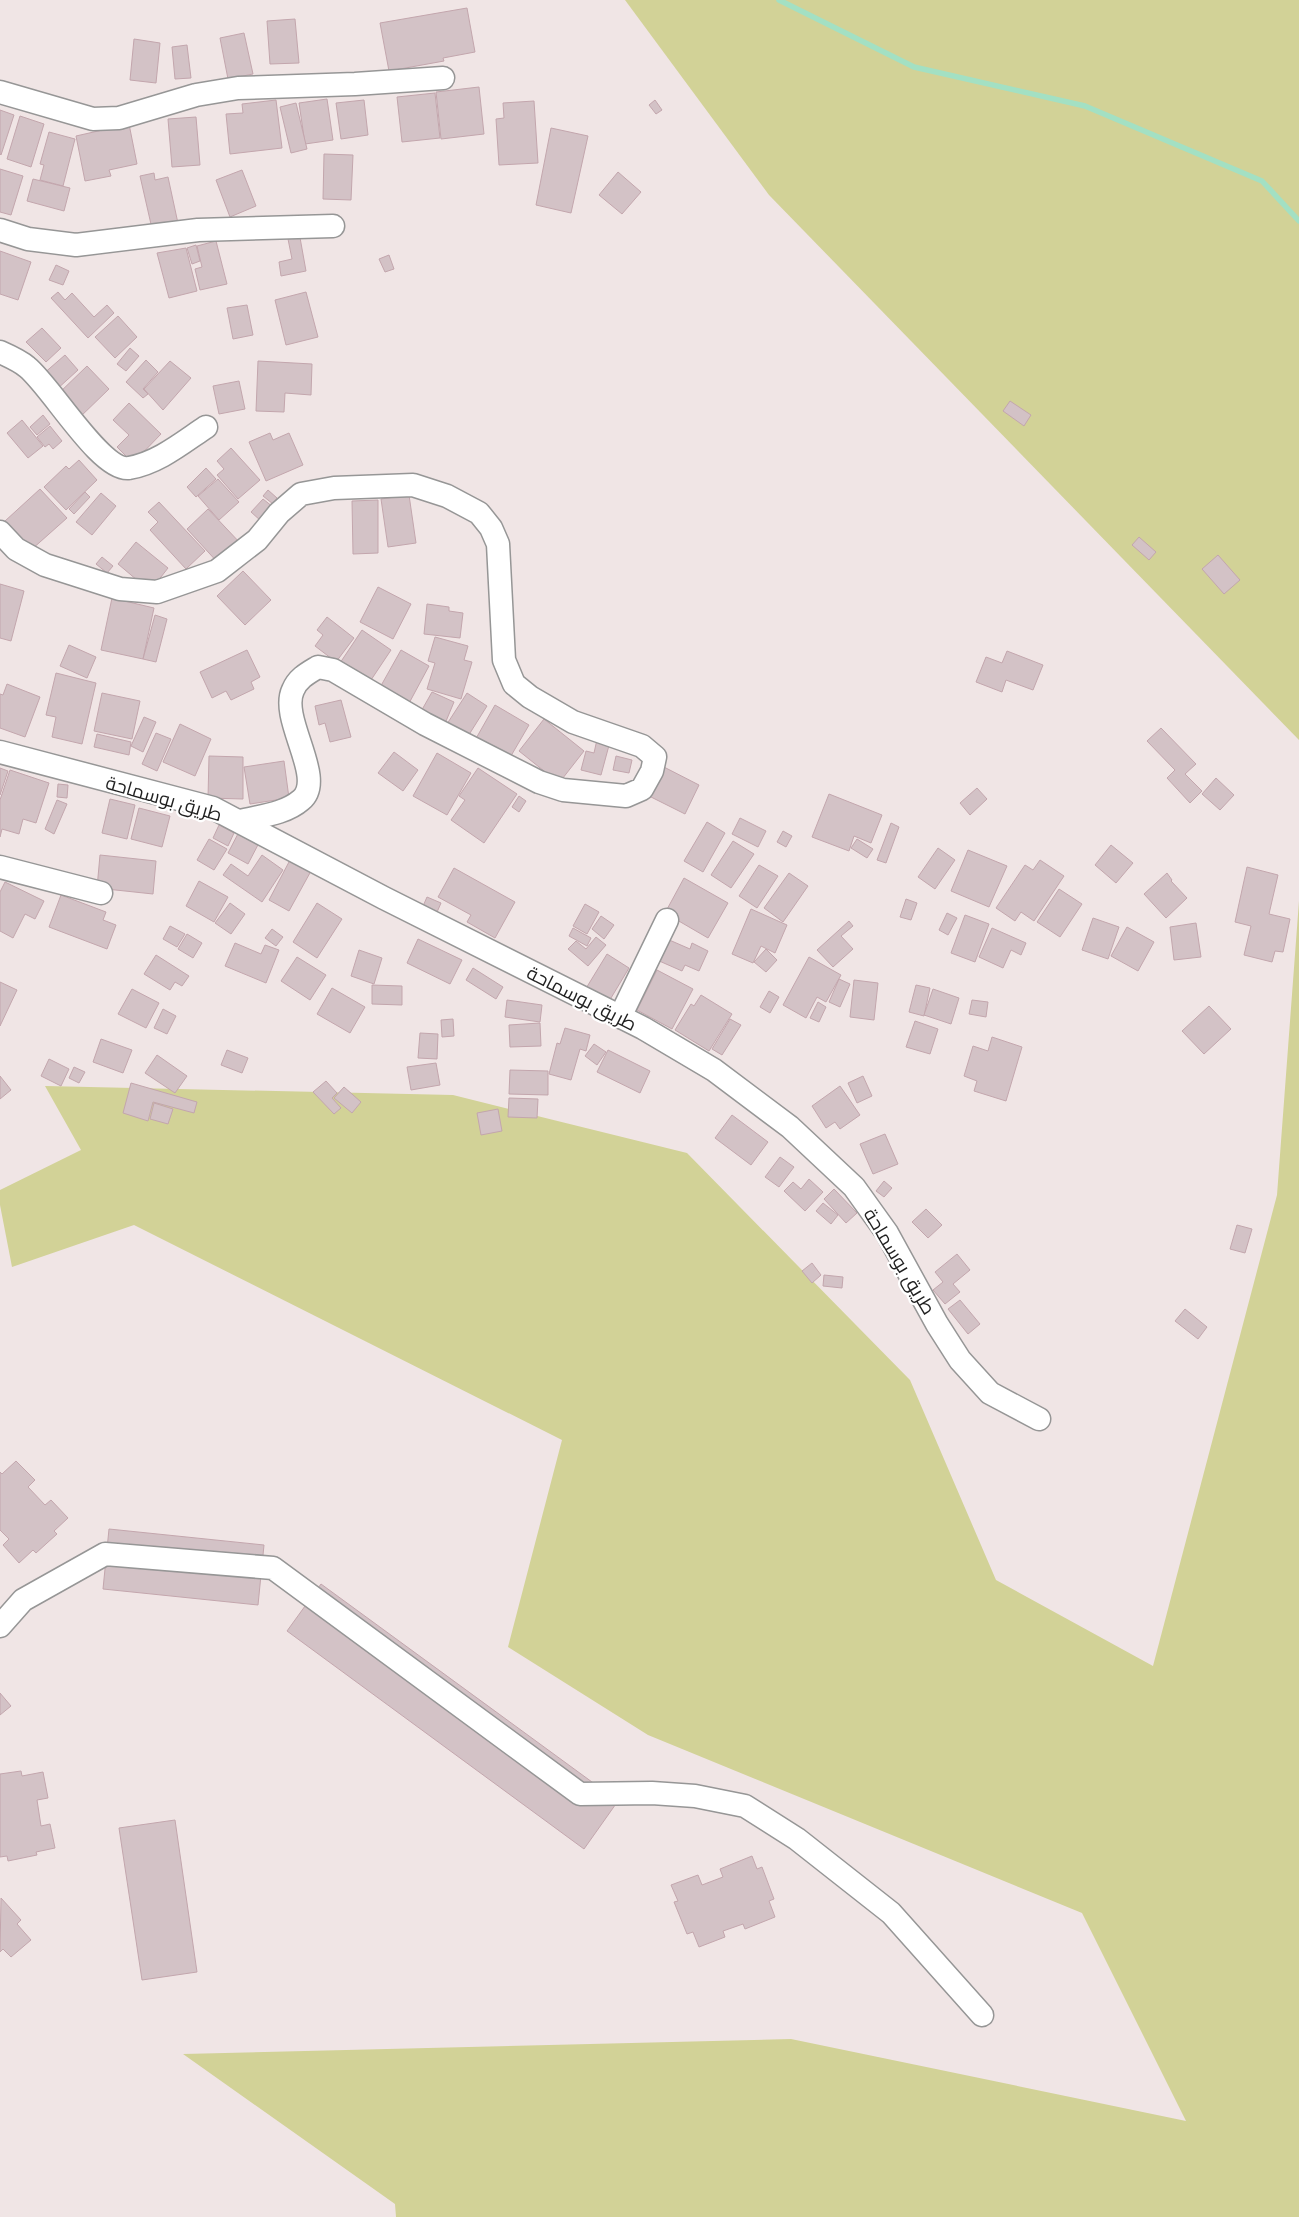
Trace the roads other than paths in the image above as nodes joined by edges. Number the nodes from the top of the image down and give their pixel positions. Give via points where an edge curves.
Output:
1 (443, 78) dead end
2 (0, 92) edge
3 (333, 226) dead end
4 (0, 230) edge
5 (0, 352) edge
6 (206, 427) dead end
7 (0, 532) edge
8 (0, 752) edge
9 (240, 821) junction
10 (0, 867) edge
11 (101, 893) dead end
12 (667, 920) dead end
13 (620, 1017) junction
14 (1039, 1419) dead end
15 (0, 1626) edge
16 (982, 2015) dead end

1 - 2 street via 238,88 196,95 120,118 93,119
3 - 4 street via 198,230 76,244 28,239
5 - 6 street via 27,367 45,385 112,464 126,468 155,460
7 - 9 street via 16,549 45,565 120,589 156,592 217,570 257,540 301,494 334,488 413,485 447,496 479,513 498,544 504,660 514,684 573,722 642,746 656,757 642,788 626,796 563,790 539,782 425,724 333,670 318,667 303,676 292,690 291,711 310,782 303,799 288,808
8 - 9 street, طريق بوسماحة via 213,808
9 - 13 street, طريق بوسماحة
10 - 11 street
12 - 13 street
13 - 14 street, طريق بوسماحة via 714,1070 790,1127 854,1187 887,1232 960,1360 990,1393
15 - 16 street via 23,1600 105,1554 273,1568 580,1794 669,1794 745,1806 797,1839 891,1913

